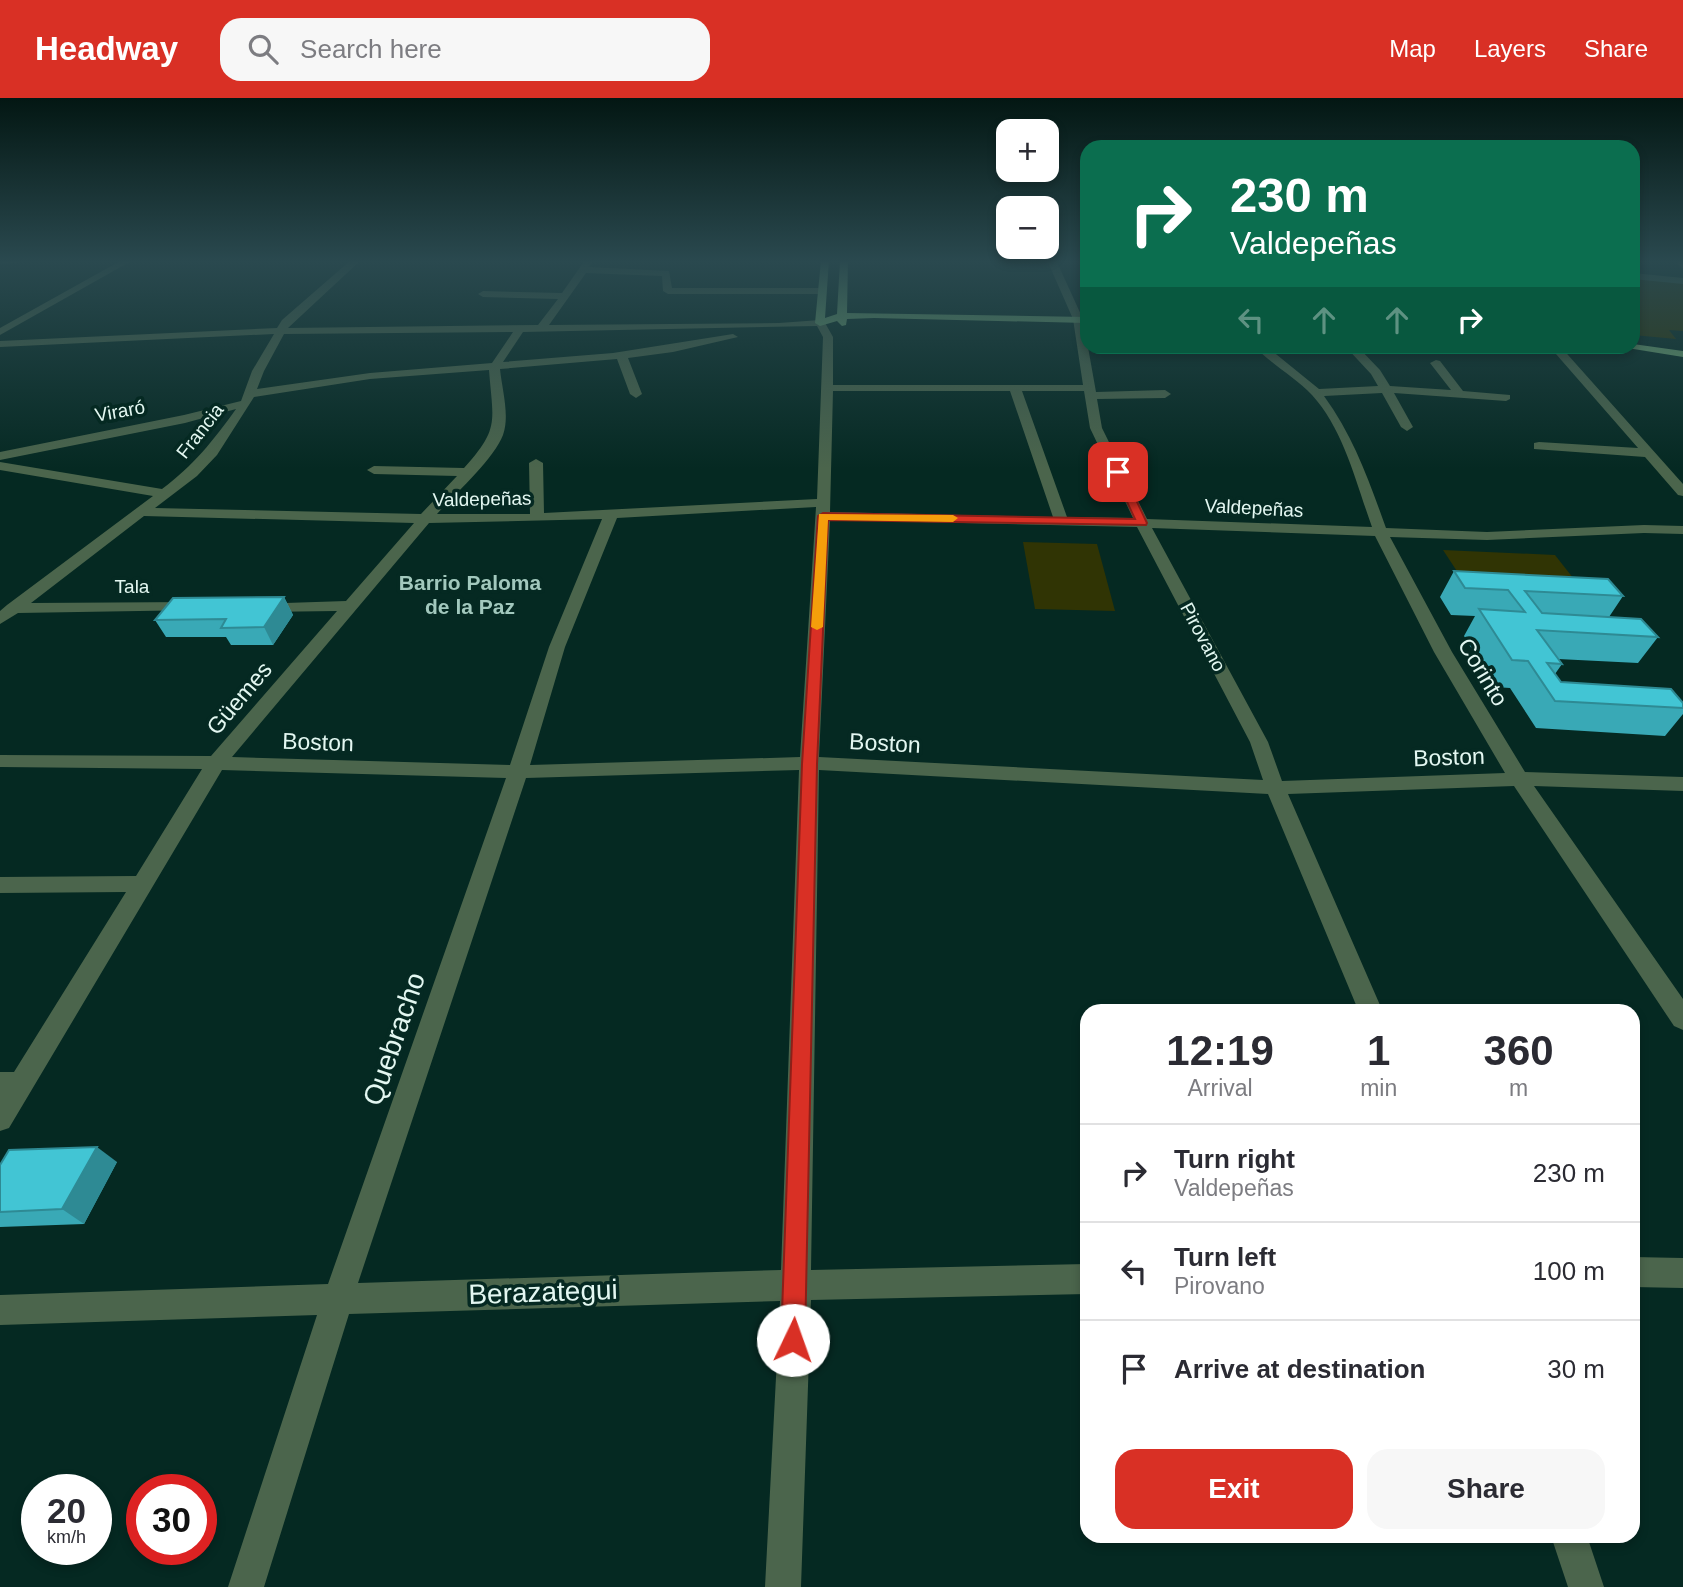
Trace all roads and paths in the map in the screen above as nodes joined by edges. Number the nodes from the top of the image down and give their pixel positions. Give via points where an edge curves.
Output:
1 (462, 329) edge
2 (520, 329) edge
3 (765, 329) edge
4 (833, 329) edge
5 (282, 331) junction
6 (1640, 342) edge
7 (0, 344) edge
8 (1683, 347) edge
9 (1640, 349) edge
10 (1086, 354) edge
11 (1269, 354) edge
12 (1358, 354) edge
13 (1561, 354) edge
14 (1683, 354) edge
15 (621, 355) junction
16 (1436, 363) dead end
17 (494, 368) junction
18 (827, 388) junction
19 (1015, 388) junction
20 (1386, 389) junction
21 (1090, 392) junction
22 (1316, 393) junction
23 (1459, 393) junction
24 (636, 394) dead end
25 (1165, 394) dead end
26 (1506, 397) dead end
27 (248, 399) junction
28 (1407, 427) dead end
29 (1539, 446) dead end
30 (1649, 453) junction
31 (0, 456) edge
32 (536, 463) dead end
33 (0, 466) edge
34 (374, 470) dead end
35 (468, 472) junction
36 (1683, 492) edge
37 (166, 494) junction
38 (823, 509) junction
39 (140, 512) junction
40 (611, 515) junction
41 (537, 518) junction
42 (425, 519) junction
43 (1061, 520) junction
44 (1142, 523) junction
45 (1683, 530) edge
46 (1380, 533) junction
47 (349, 606) junction
48 (210, 607) edge
49 (238, 607) edge
50 (7, 608) edge
51 (0, 619) edge
52 (0, 761) edge
53 (216, 763) junction
54 (809, 764) junction
55 (518, 772) junction
56 (1518, 779) junction
57 (1683, 784) edge
58 (1275, 788) junction
59 (141, 884) junction
60 (0, 886) edge
61 (1368, 1004) edge
62 (1683, 1019) edge
63 (11, 1084) edge
64 (0, 1119) edge
65 (1640, 1272) edge
66 (1683, 1273) edge
67 (1080, 1279) edge
68 (796, 1284) junction
69 (338, 1299) junction
70 (0, 1310) edge
71 (1571, 1543) edge
72 (246, 1587) edge
73 (783, 1587) edge
74 (1586, 1587) edge

1 - 5 street
2 - 17 street
3 - 15 street, Viraró
4 - 18 street
5 - 7 street
5 - 27 street, Francia via 258,371
6 - 8 main road
9 - 14 main road
10 - 21 street, Pirovano
11 - 22 street, Corinto
12 - 20 street
13 - 30 street
15 - 17 street, Viraró
15 - 24 street
16 - 23 street
17 - 27 street, Viraró via 384,374 288,386
17 - 35 street, Güemes via 499,417 496,434
18 - 19 street
18 - 38 street
19 - 21 street
19 - 43 street
20 - 22 street
20 - 23 street
20 - 28 street
21 - 25 street
21 - 44 street, Pirovano via 1096,428
22 - 46 street, Corinto via 1352,452
23 - 26 street
27 - 31 street, Viraró via 195,417
27 - 37 street, Francia via 212,452
29 - 30 street
30 - 36 street
32 - 41 street
33 - 37 street
34 - 35 street
35 - 42 street, Güemes
37 - 39 street, Francia
38 - 40 street, Valdepeñas via 687,508
38 - 43 street, Valdepeñas
38 - 54 street
39 - 42 street, Valdepeñas
39 - 50 street, Francia
40 - 41 street, Valdepeñas
40 - 55 street, Quebracho via 557,647
41 - 42 street, Valdepeñas
42 - 47 street, Güemes
43 - 44 street, Valdepeñas
44 - 46 street, Valdepeñas
44 - 58 street, Pirovano via 1259,742
45 - 46 street, Valdepeñas via 1487,536
46 - 56 street, Corinto via 1443,653
47 - 49 street
47 - 53 street, Güemes
48 - 50 street, Tala
50 - 51 street, Francia
52 - 53 street, Boston
53 - 55 street, Boston
53 - 59 street, Güemes
54 - 55 street, Boston
54 - 58 street, Boston
54 - 68 street
55 - 69 street, Quebracho
56 - 57 street, Boston
56 - 58 street, Boston
56 - 62 street, Corinto
58 - 61 street, Pirovano
59 - 60 street
59 - 63 street, Güemes
63 - 64 street, Güemes
65 - 66 street
67 - 68 street, Berazategui
68 - 69 street, Berazategui
68 - 73 street
69 - 70 street, Berazategui
69 - 72 street, Quebracho
71 - 74 street

